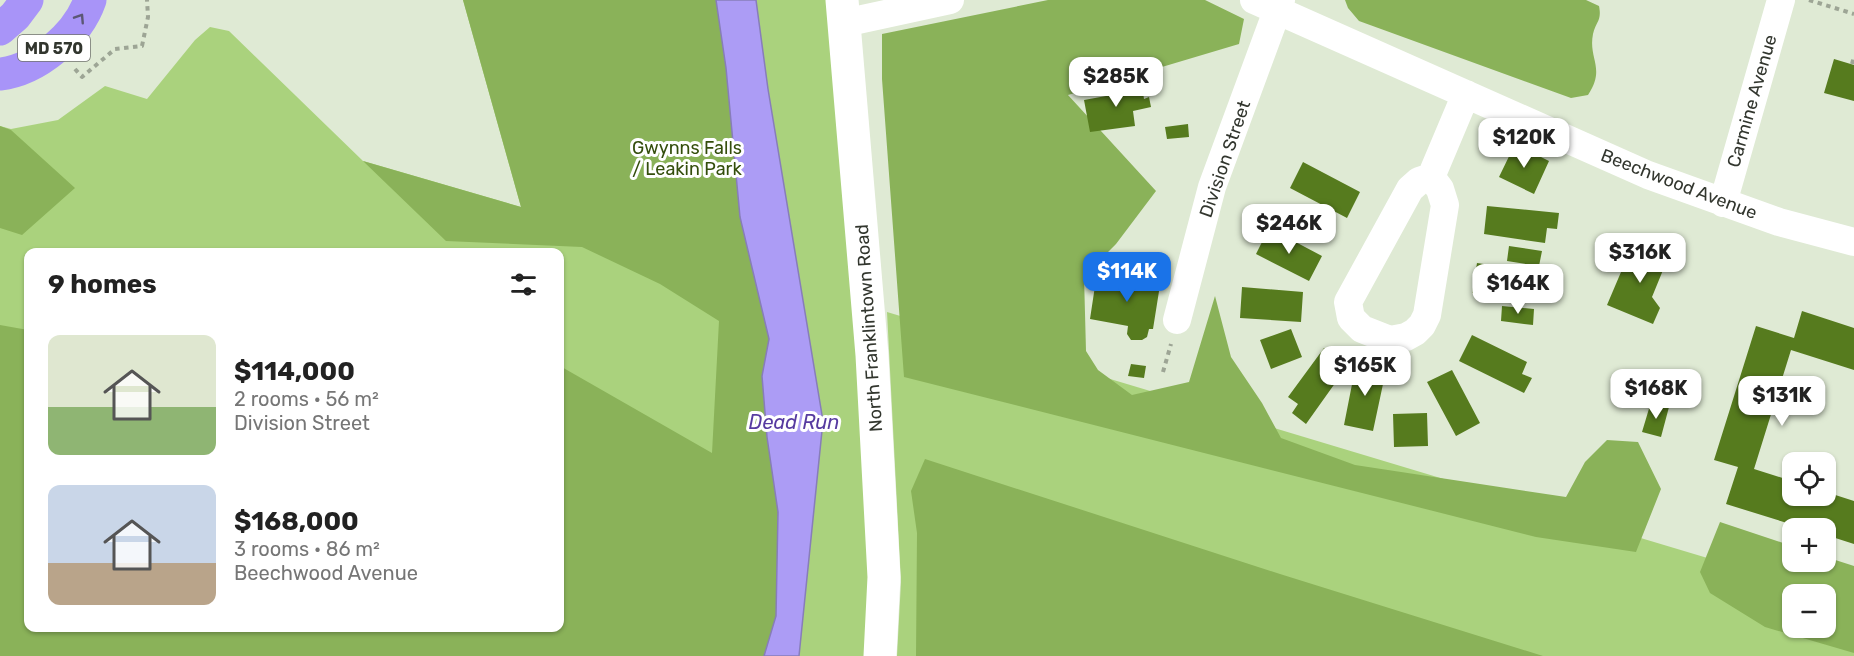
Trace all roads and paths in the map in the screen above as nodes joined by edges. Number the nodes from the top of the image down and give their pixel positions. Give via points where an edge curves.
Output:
1 (27, 0) edge
2 (90, 0) edge
3 (147, 0) edge
4 (950, 0) edge
5 (1781, 0) edge
6 (1809, 0) edge
7 (1271, 4) edge
8 (843, 11) edge
9 (1854, 14) edge
10 (0, 29) edge
11 (56, 47) junction
12 (1854, 56) edge
13 (1852, 64) dead end
14 (0, 74) edge
15 (1466, 94) junction
16 (1431, 177) junction
17 (1723, 203) junction
18 (1854, 242) edge
19 (1177, 320) dead end
20 (880, 656) edge

1 - 10 highway
11 -> 2 highway, MD 570 via 80,21
3 - 11 path via 142,46 115,49 82,77
4 - 8 street
5 - 17 street, Carmine Avenue
6 - 9 path
7 - 15 street, Beechwood Avenue
7 - 19 street, Division Street via 1212,187
8 - 20 street, North Franklintown Road via 872,355 884,577
11 - 14 highway, MD 570 via 26,66
12 - 13 path
15 - 16 street
15 - 17 street, Beechwood Avenue via 1648,175
16 - 16 street via 1445,205 1427,315 1415,332 1390,340 1362,329 1351,318 1348,302 1410,189
17 - 18 street, Beechwood Avenue

